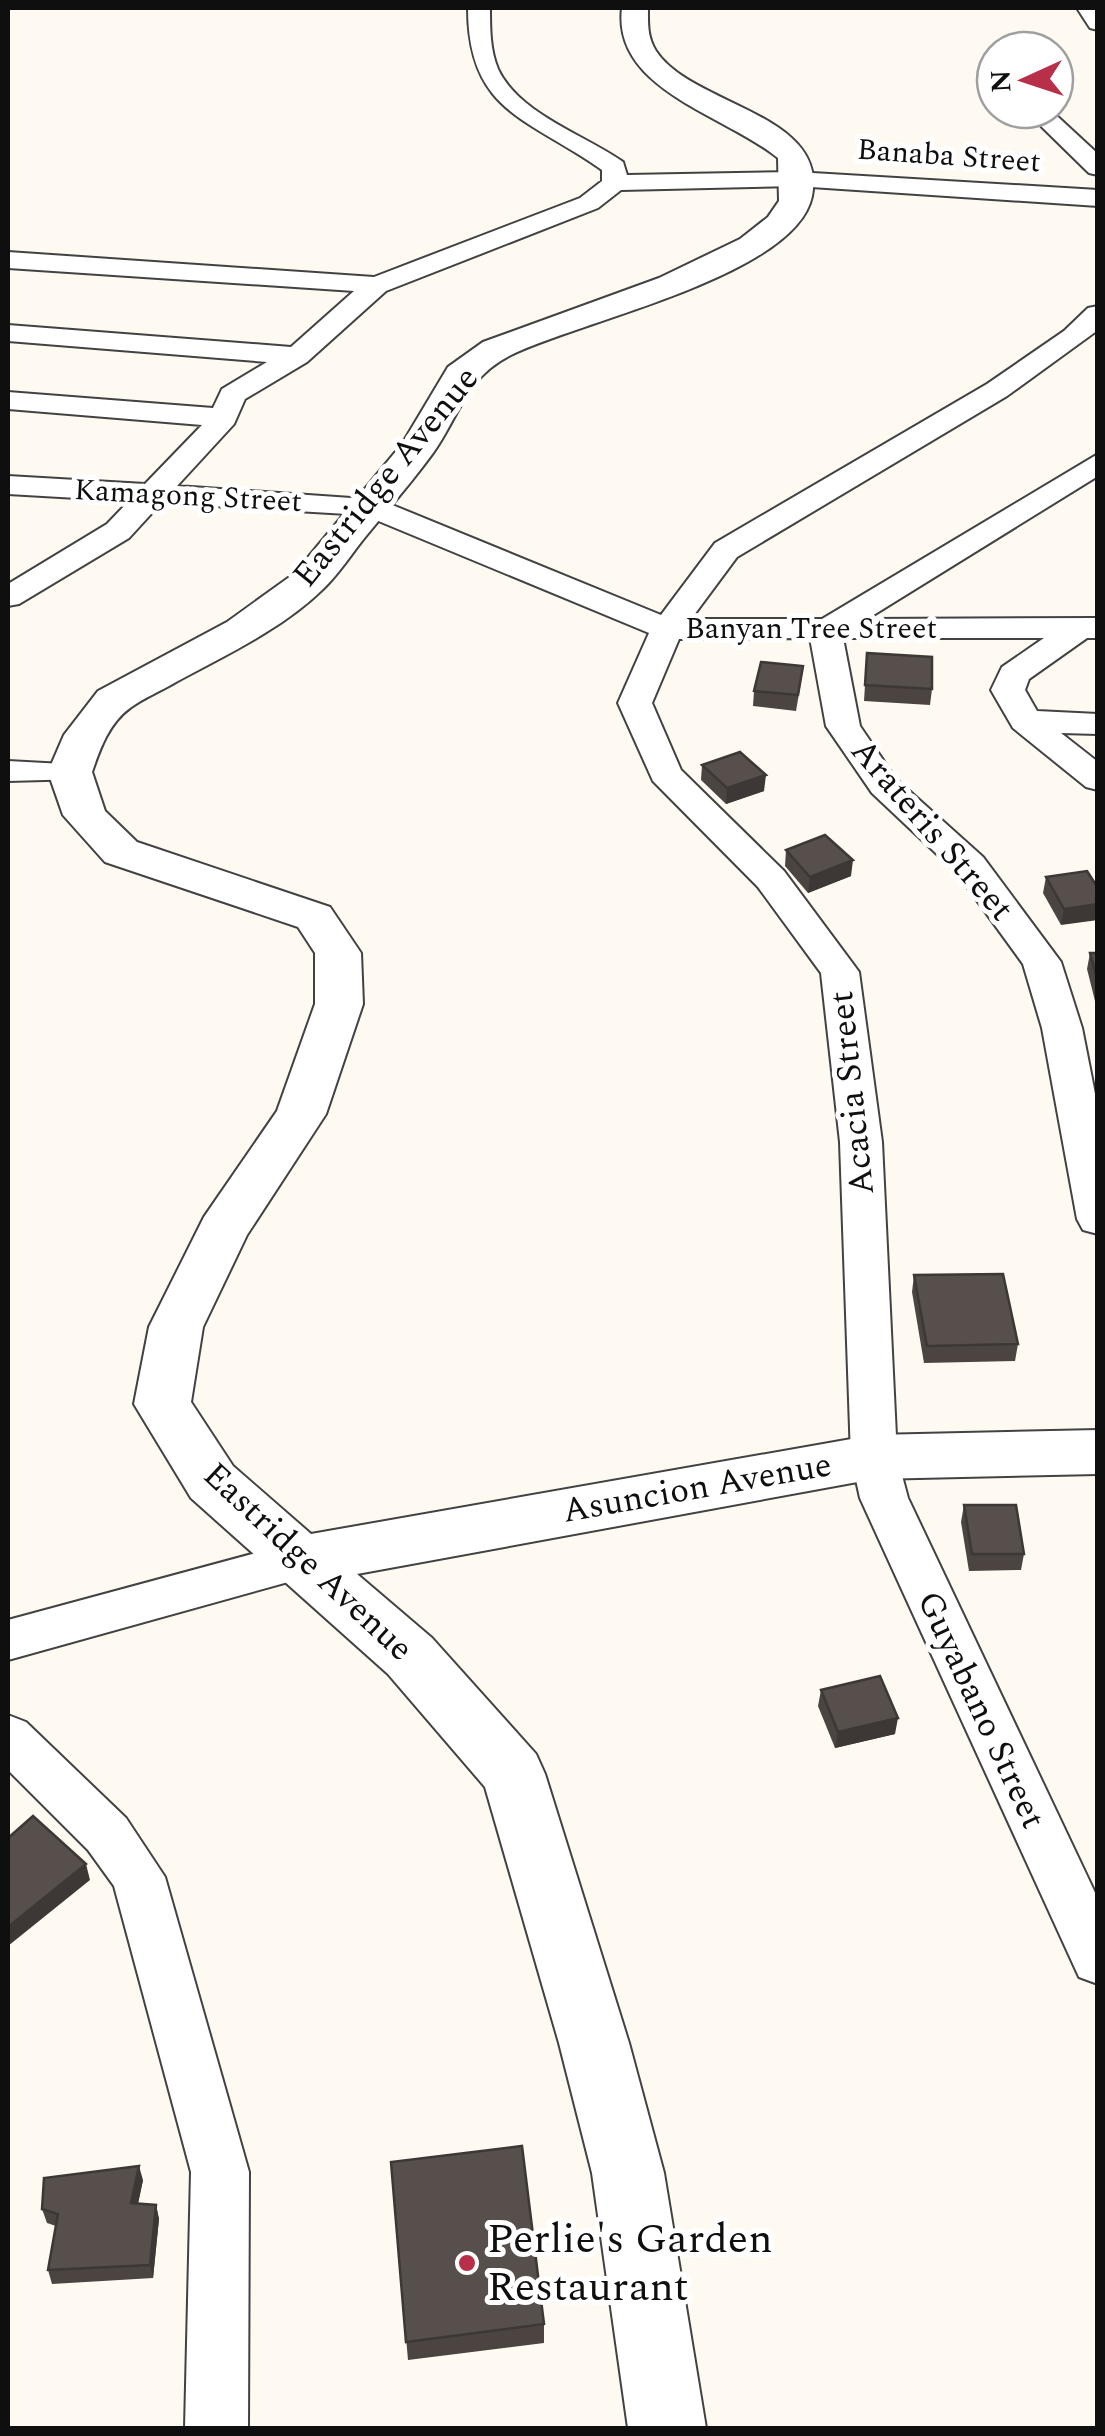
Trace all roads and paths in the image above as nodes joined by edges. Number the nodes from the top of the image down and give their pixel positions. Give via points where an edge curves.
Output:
1 (480, 8) edge
2 (635, 8) edge
3 (1088, 8) edge
4 (1098, 23) edge
5 (1058, 130) edge
6 (1098, 168) edge
7 (796, 179) junction
8 (615, 183) junction
9 (1098, 198) edge
10 (8, 260) edge
11 (378, 285) junction
12 (1098, 314) edge
13 (8, 333) edge
14 (297, 356) junction
15 (8, 400) edge
16 (224, 418) junction
17 (1098, 463) edge
18 (8, 485) edge
19 (150, 495) junction
20 (370, 506) junction
21 (8, 596) edge
22 (1091, 624) edge
23 (668, 629) junction
24 (825, 631) junction
25 (1025, 720) junction
26 (1098, 724) edge
27 (8, 772) edge
28 (70, 772) junction
29 (1098, 780) edge
30 (1098, 1219) edge
31 (1098, 1452) edge
32 (874, 1456) junction
33 (300, 1560) junction
34 (8, 1640) edge
35 (8, 1737) edge
36 (1098, 1959) edge
37 (217, 2428) edge
38 (667, 2428) edge

1 - 8 street via 476,42 518,110 590,148 614,167
2 - 7 street via 634,43 660,71 760,128 793,155
3 - 4 street
5 - 6 street
7 - 8 street, Banaba Street
7 - 9 street, Banaba Street
7 - 20 street, Eastridge Avenue via 794,202 780,222 732,256 698,275 518,340 460,374 418,448
8 - 11 street via 589,203
10 - 11 street
11 - 14 street
12 - 23 street, Acacia Street via 997,390 726,550
13 - 14 street
14 - 16 street via 232,395
15 - 16 street
16 - 19 street
17 - 24 street
18 - 19 street, Kamagong Street
19 - 20 street, Kamagong Street
19 - 21 street via 118,530
20 - 23 street, Banyan Tree Street
20 - 28 street, Eastridge Avenue via 308,581 241,632 113,700 85,735
22 - 24 street, Banyan Tree Street
22 - 25 street via 1014,674 1008,690
23 - 24 street, Banyan Tree Street
23 - 32 street, Acacia Street via 636,703 665,774 771,879 840,972 861,1142
24 - 30 street, Arateris Street via 843,726 884,786 970,865 1042,962 1062,1028
25 - 26 street
25 - 29 street
27 - 28 street
28 - 33 street, Eastridge Avenue via 86,815 121,852 314,917 338,952 340,1004 301,1114 222,1230 176,1327 162,1404 212,1482
31 - 32 street, Asuncion Avenue
32 - 33 street, Asuncion Avenue
32 - 36 street, Guyabano Street via 898,1535
33 - 34 street
33 - 38 street, Eastridge Avenue via 410,1656 513,1774 628,2173
35 - 37 street via 107,1834 138,1877 220,2172

